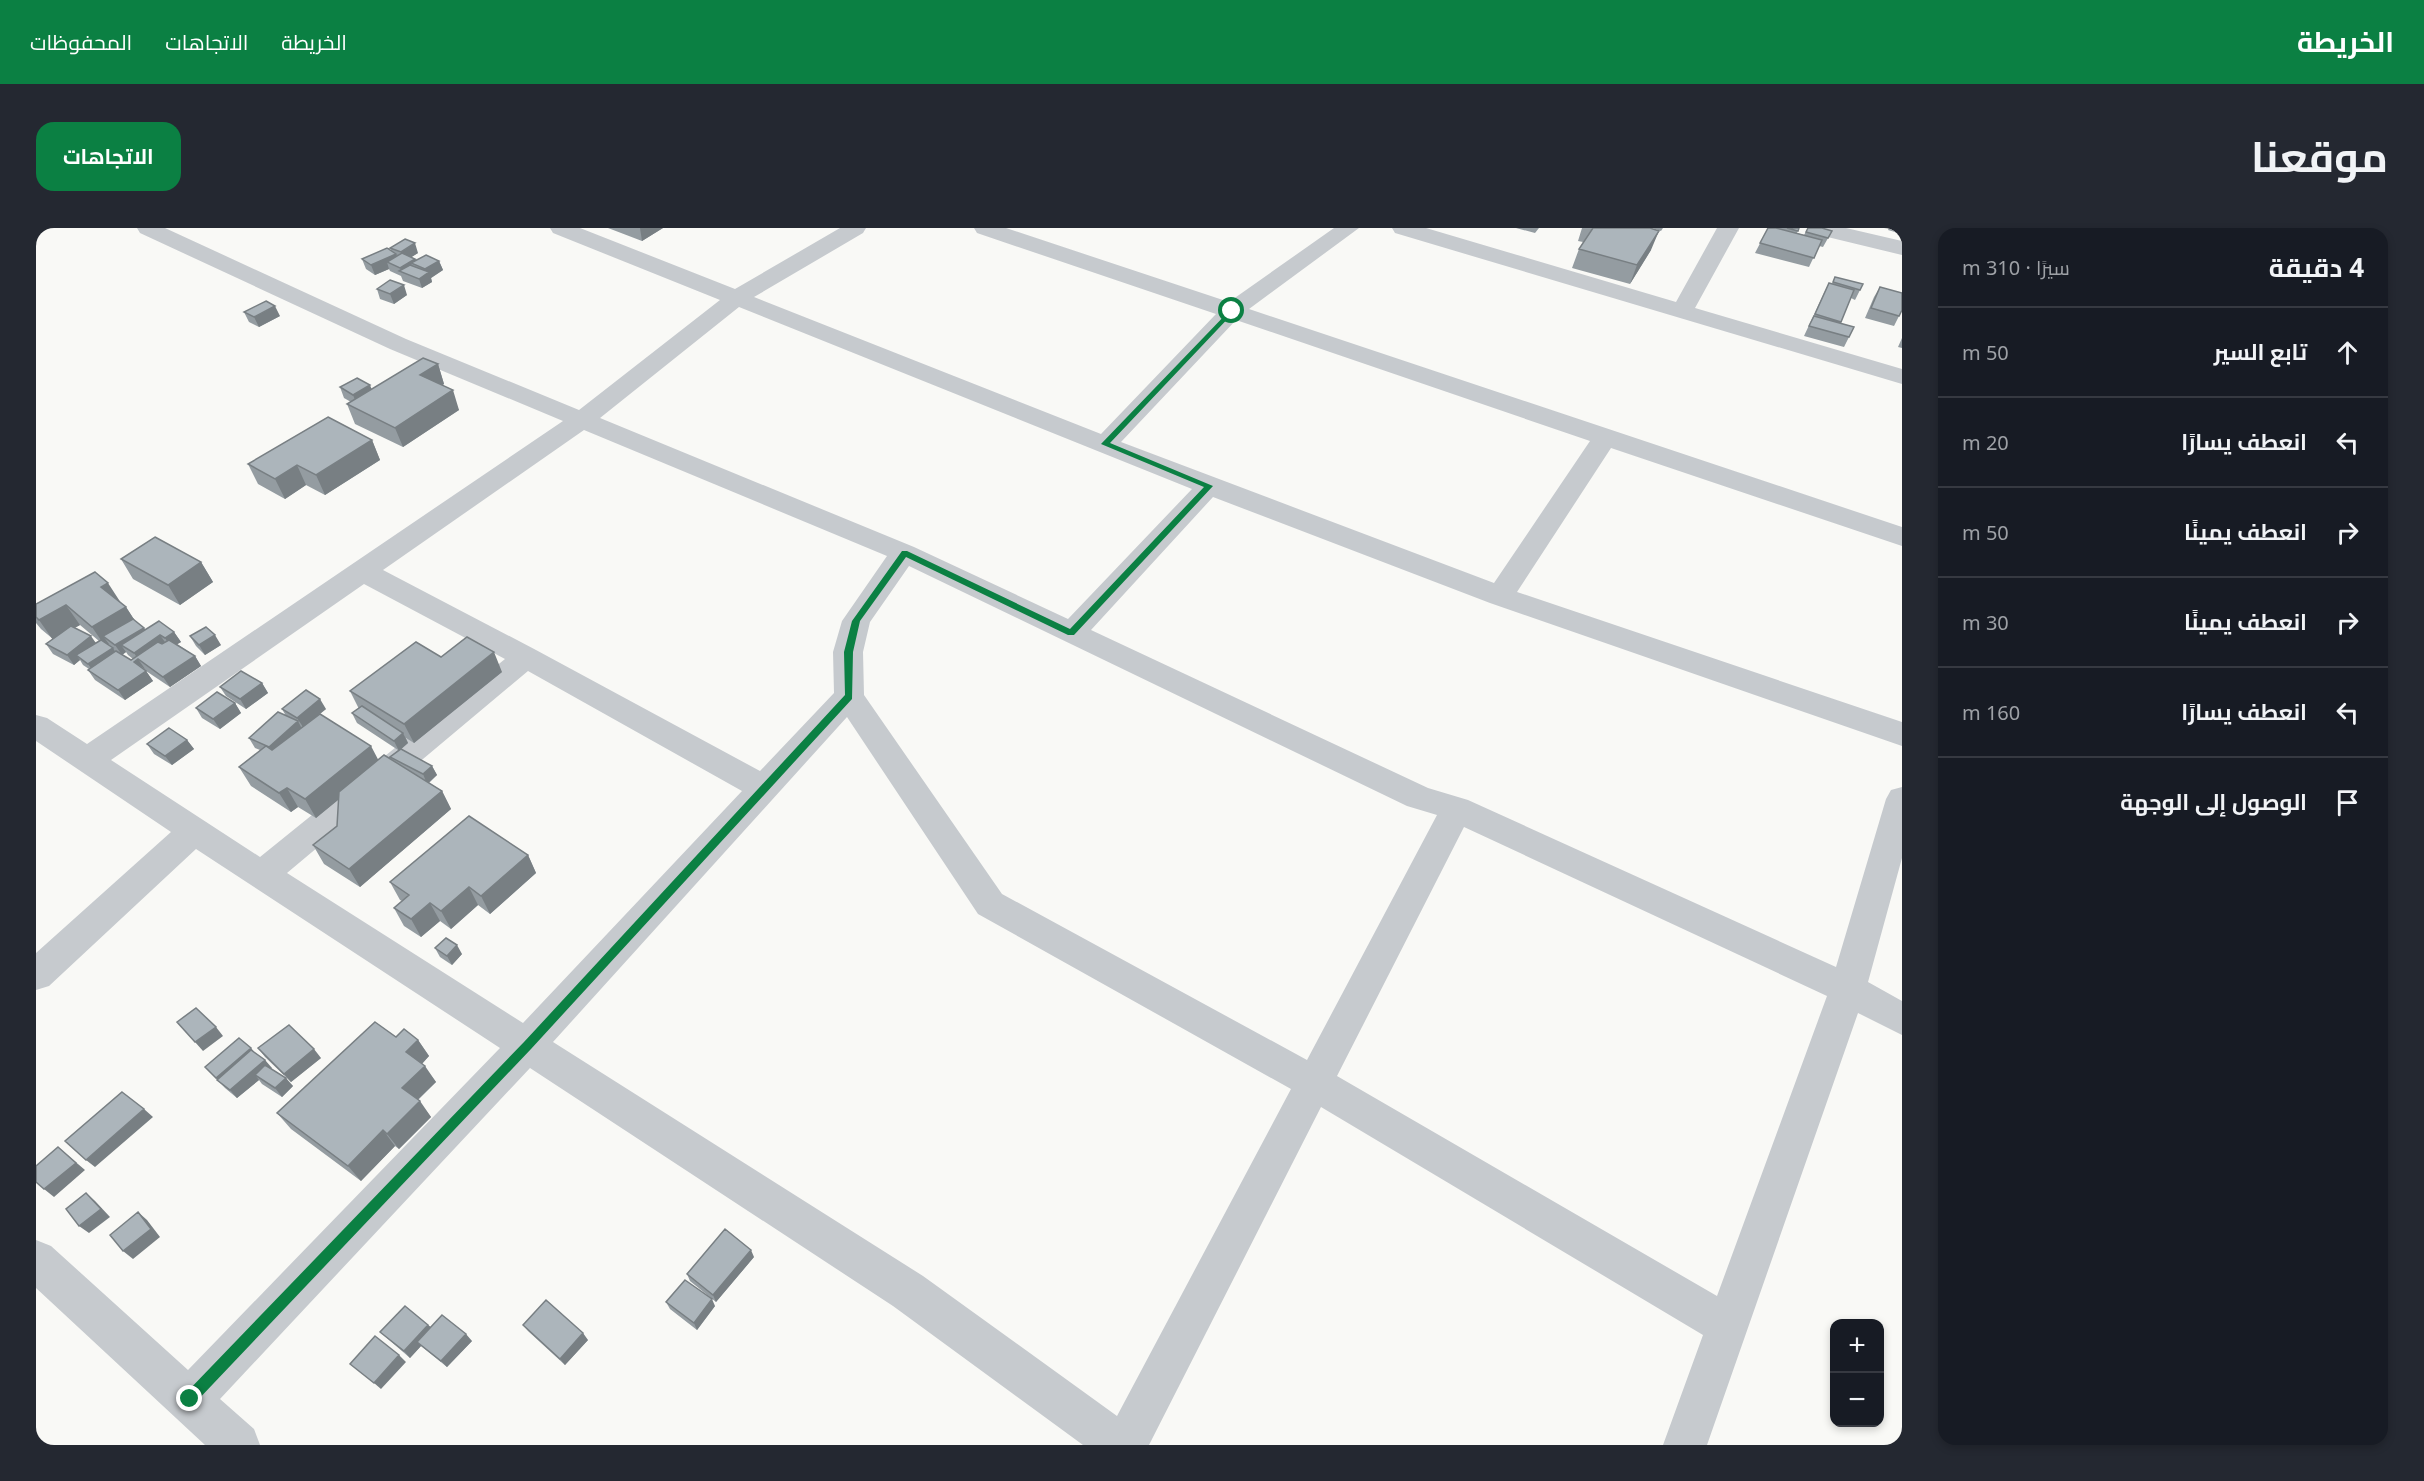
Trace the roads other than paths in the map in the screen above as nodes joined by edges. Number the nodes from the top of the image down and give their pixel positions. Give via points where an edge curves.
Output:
1 (148, 228) edge
2 (561, 228) edge
3 (855, 228) edge
4 (985, 228) edge
5 (1347, 228) edge
6 (1404, 228) edge
7 (1728, 228) edge
8 (1819, 228) edge
9 (1902, 248) edge
10 (738, 297) junction
11 (1232, 311) junction
12 (1682, 311) junction
13 (1902, 377) edge
14 (583, 418) junction
15 (1605, 437) junction
16 (1105, 444) junction
17 (1209, 486) junction
18 (1902, 537) edge
19 (904, 553) junction
20 (362, 571) junction
21 (1500, 596) junction
22 (1071, 633) junction
23 (526, 657) junction
24 (849, 696) junction
25 (36, 726) edge
26 (1902, 734) edge
27 (88, 760) junction
28 (764, 788) junction
29 (1902, 799) edge
30 (1457, 809) junction
31 (195, 831) junction
32 (264, 873) junction
33 (36, 975) edge
34 (1848, 989) junction
35 (1902, 1019) edge
36 (527, 1045) junction
37 (1314, 1083) junction
38 (36, 1260) edge
39 (1727, 1325) junction
40 (190, 1399) junction
41 (238, 1445) edge
42 (1120, 1445) edge
43 (1125, 1445) edge
44 (1685, 1445) edge

1 - 14 street via 398,344
2 - 10 street
3 - 10 street
4 - 11 street
5 - 11 street
6 - 12 street
7 - 12 street
8 - 9 street
10 - 14 street
10 - 16 street
11 - 15 street
11 - 16 street
12 - 13 street
14 - 19 street
14 - 20 street
15 - 18 street
15 - 21 street
16 - 17 street
17 - 21 street
17 - 22 street
19 - 22 street
19 - 24 street via 856,621 848,652
20 - 23 street
20 - 27 street
21 - 26 street
22 - 30 street via 1418,797
23 - 28 street
23 - 32 street
24 - 28 street
24 - 37 street via 990,904
25 - 27 street
27 - 31 street
28 - 36 street
29 - 34 street
30 - 34 street
30 - 37 street
31 - 32 street
31 - 33 street
32 - 36 street
34 - 35 street
34 - 39 street
36 - 40 street
36 - 42 street via 909,1291
37 - 39 street
37 - 43 street
38 - 40 street
39 - 44 street
40 - 41 street

